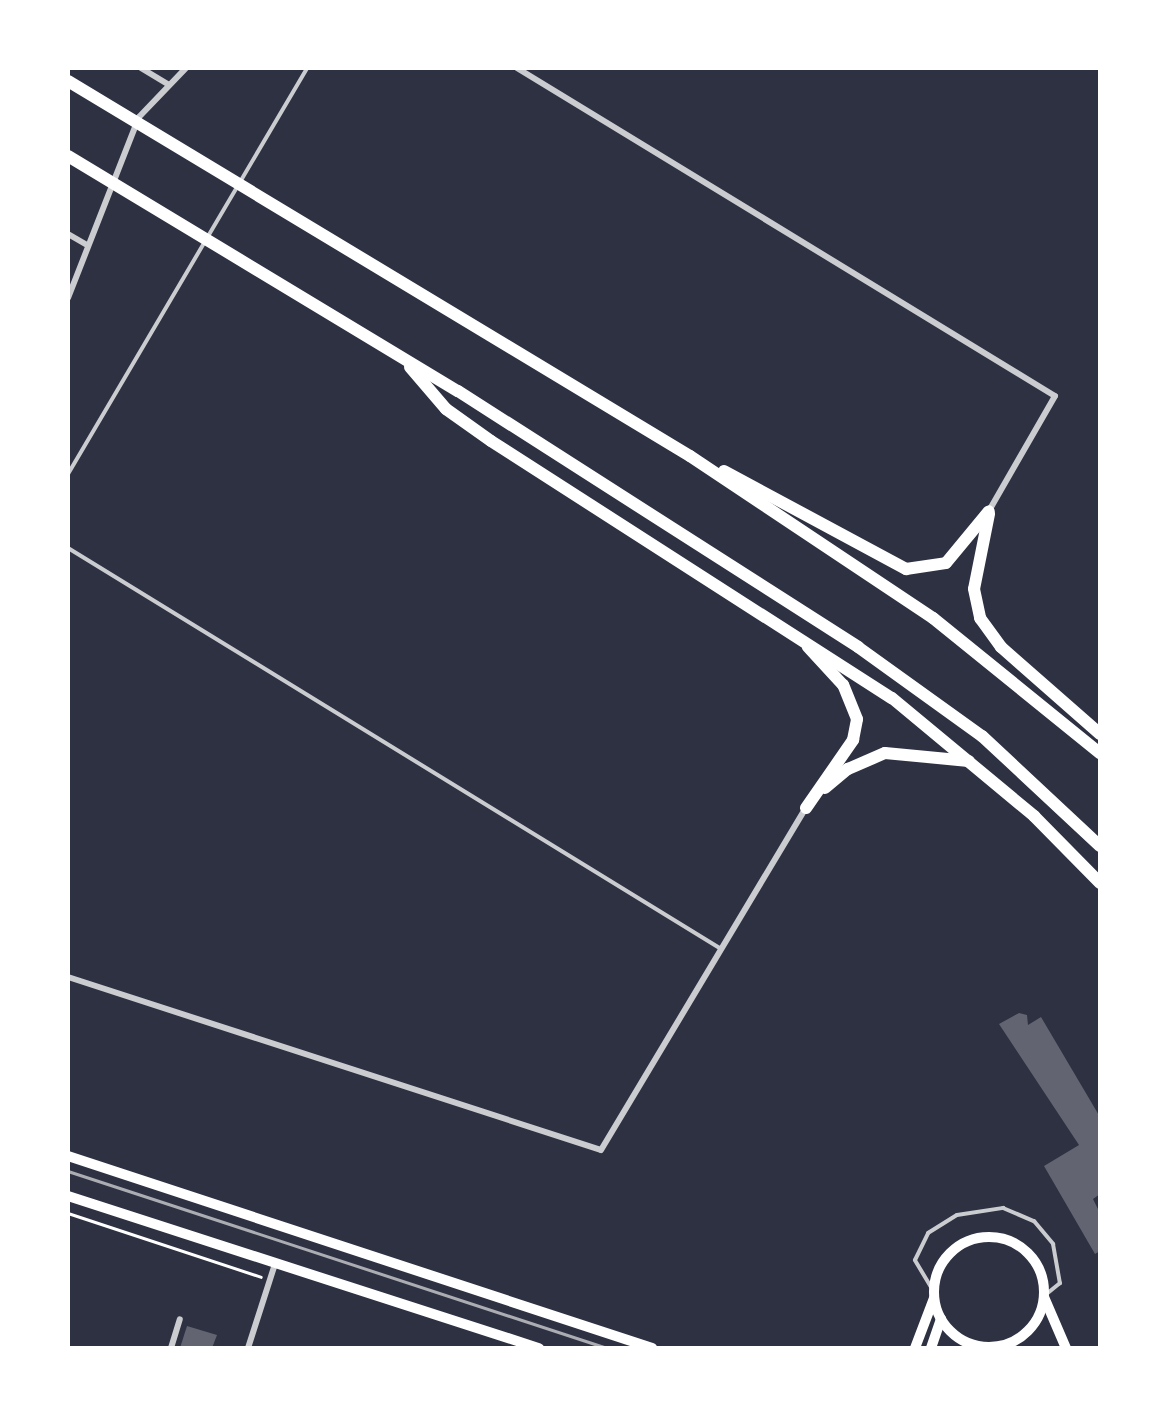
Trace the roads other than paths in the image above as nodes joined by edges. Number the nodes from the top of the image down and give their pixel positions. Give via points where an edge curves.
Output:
1 (141, 68) edge
2 (186, 68) edge
3 (307, 68) edge
4 (517, 68) edge
5 (68, 81) edge
6 (168, 84) junction
7 (68, 156) edge
8 (68, 234) edge
9 (84, 244) junction
10 (68, 298) edge
11 (401, 358) junction
12 (690, 456) junction
13 (68, 474) edge
14 (989, 512) junction
15 (68, 548) edge
16 (802, 640) junction
17 (1100, 734) edge
18 (1100, 753) edge
19 (970, 761) junction
20 (806, 808) junction
21 (1100, 846) edge
22 (1100, 883) edge
23 (721, 948) junction
24 (68, 977) edge
25 (68, 1156) edge
26 (68, 1196) edge
27 (276, 1262) junction
28 (934, 1294) junction
29 (1044, 1296) junction
30 (180, 1319) dead end
31 (940, 1319) junction
32 (171, 1348) edge
33 (248, 1348) edge
34 (539, 1348) edge
35 (652, 1348) edge
36 (915, 1348) edge
37 (931, 1348) edge
38 (982, 1348) edge
39 (1066, 1348) edge

1 - 6 street
2 - 6 street
3 - 13 lane
4 - 14 street via 1055,396
5 - 12 highway
6 - 9 street via 139,117
7 - 11 highway
8 - 9 street
9 - 10 street
11 - 16 highway via 446,409 491,441
11 - 21 highway via 858,647 982,736
12 - 14 highway via 762,488 906,569 946,562
12 - 18 highway via 933,618
14 - 17 highway via 974,589 980,618 1001,646
15 - 23 lane
16 - 19 highway via 865,678
16 - 20 highway via 842,685 857,719 853,740
19 - 20 highway via 913,751 872,756
19 - 22 highway
20 - 23 street
23 - 24 street via 601,1150
25 - 35 main road
26 - 27 main road
27 - 33 street
27 - 34 main road
28 - 29 main road via 950,1253 994,1238 1034,1261
28 - 29 lane via 915,1260 928,1234 957,1215 1003,1208 1034,1221 1053,1244 1060,1284
28 - 31 main road
28 - 36 main road
29 - 38 main road via 1027,1333
29 - 39 main road
30 - 32 street
31 - 37 main road
31 - 38 main road via 957,1338

